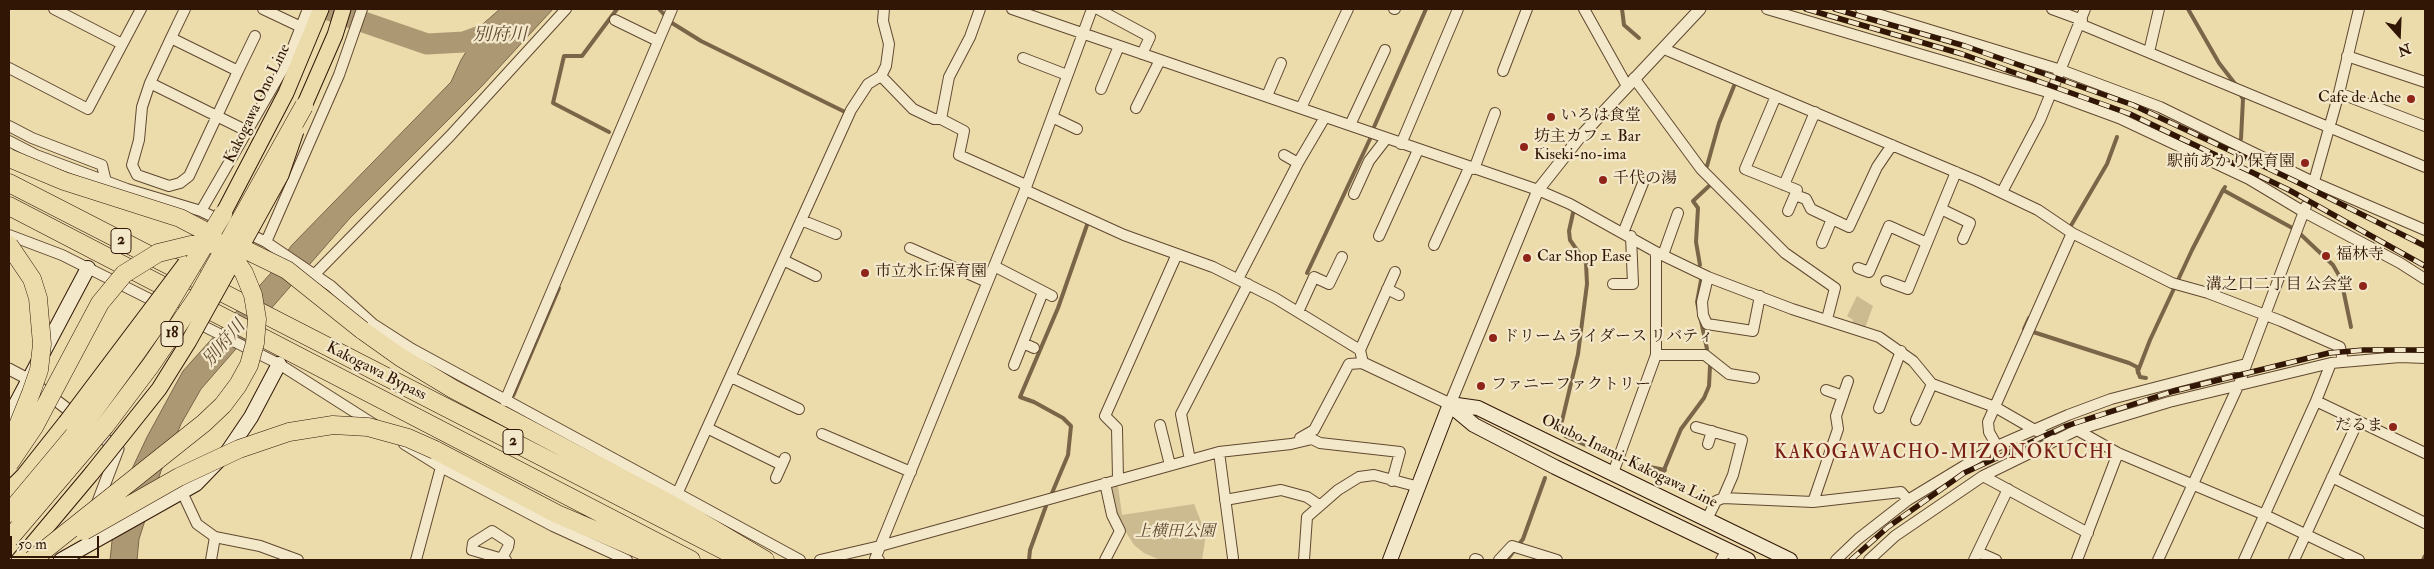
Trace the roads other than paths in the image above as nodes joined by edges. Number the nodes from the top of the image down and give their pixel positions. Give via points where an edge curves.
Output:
1 (54, 9) edge
2 (141, 9) edge
3 (185, 9) edge
4 (263, 9) edge
5 (321, 9) edge
6 (343, 9) edge
7 (362, 9) edge
8 (566, 9) edge
9 (884, 9) edge
10 (980, 9) edge
11 (1012, 9) edge
12 (1092, 9) edge
13 (1098, 9) edge
14 (1348, 9) edge
15 (1458, 9) edge
16 (1527, 9) edge
17 (1584, 9) edge
18 (1700, 9) edge
19 (1767, 9) edge
20 (1861, 9) edge
21 (2052, 9) edge
22 (2085, 9) edge
23 (2159, 9) edge
24 (2359, 9) edge
25 (671, 11) edge
26 (307, 12) edge
27 (615, 20) dead end
28 (2081, 22) junction
29 (302, 28) junction
30 (1083, 34) junction
31 (255, 36) dead end
32 (171, 38) junction
33 (658, 42) junction
34 (122, 44) junction
35 (1119, 46) junction
36 (1664, 49) junction
37 (1385, 50) dead end
38 (2149, 52) junction
39 (1142, 54) junction
40 (2347, 56) junction
41 (1023, 58) dead end
42 (1160, 60) junction
43 (1281, 63) dead end
44 (9, 68) edge
45 (2060, 70) junction
46 (238, 71) junction
47 (1503, 71) dead end
48 (1067, 75) junction
49 (881, 76) junction
50 (1631, 82) junction
51 (2425, 82) edge
52 (150, 83) junction
53 (1100, 89) dead end
54 (2051, 93) junction
55 (2339, 93) junction
56 (1267, 96) junction
57 (1776, 96) junction
58 (304, 106) junction
59 (1136, 108) dead end
60 (1301, 108) junction
61 (1815, 112) junction
62 (1495, 113) dead end
63 (1325, 116) junction
64 (217, 117) junction
65 (1052, 117) junction
66 (941, 119) junction
67 (1350, 124) junction
68 (9, 126) edge
69 (2330, 126) junction
70 (2425, 126) edge
71 (1077, 129) dead end
72 (248, 131) junction
73 (1386, 139) junction
74 (9, 141) edge
75 (1401, 144) junction
76 (1892, 145) junction
77 (1418, 150) junction
78 (1284, 155) dead end
79 (9, 158) edge
80 (1298, 163) junction
81 (2425, 167) edge
82 (1472, 169) junction
83 (1956, 172) junction
84 (106, 182) junction
85 (9, 183) edge
86 (1643, 184) dead end
87 (2313, 184) junction
88 (1784, 185) junction
89 (1026, 187) junction
90 (1538, 190) junction
91 (2002, 192) junction
92 (1354, 194) dead end
93 (1795, 195) junction
94 (9, 206) edge
95 (1941, 209) junction
96 (2305, 209) junction
97 (202, 211) junction
98 (1788, 211) dead end
99 (1678, 213) dead end
100 (224, 214) junction
101 (1832, 219) junction
102 (801, 220) junction
103 (2425, 230) edge
104 (2072, 232) junction
105 (836, 234) dead end
106 (9, 235) edge
107 (1627, 235) junction
108 (1379, 236) dead end
109 (1963, 239) dead end
110 (1927, 242) junction
111 (1822, 243) dead end
112 (9, 245) edge
113 (271, 245) junction
114 (1434, 246) dead end
115 (910, 248) dead end
116 (1177, 254) junction
117 (1659, 254) junction
118 (1342, 257) dead end
119 (783, 260) junction
120 (994, 266) junction
121 (88, 268) junction
122 (1858, 268) dead end
123 (1395, 272) dead end
124 (314, 275) junction
125 (816, 276) dead end
126 (1708, 277) junction
127 (1238, 279) junction
128 (2425, 279) edge
129 (1886, 281) dead end
130 (987, 282) junction
131 (1248, 284) junction
132 (1613, 284) dead end
133 (1387, 289) junction
134 (1399, 295) dead end
135 (1760, 296) junction
136 (1298, 312) junction
137 (2266, 315) junction
138 (1827, 319) junction
139 (212, 321) junction
140 (1023, 343) junction
141 (1034, 348) dead end
142 (1360, 350) junction
143 (1901, 352) junction
144 (1656, 355) junction
145 (2425, 358) edge
146 (2343, 361) junction
147 (1363, 363) junction
148 (2331, 363) junction
149 (279, 364) junction
150 (2246, 364) junction
151 (1014, 365) dead end
152 (9, 369) edge
153 (731, 377) junction
154 (1754, 378) dead end
155 (28, 379) junction
156 (1848, 381) dead end
157 (1932, 384) junction
158 (2239, 384) junction
159 (1826, 390) dead end
160 (1843, 396) junction
161 (2316, 401) junction
162 (1450, 404) junction
163 (1995, 407) junction
164 (506, 408) junction
165 (1879, 408) dead end
166 (799, 409) dead end
167 (9, 417) edge
168 (1916, 420) dead end
169 (2358, 421) junction
170 (1160, 425) dead end
171 (1696, 427) dead end
172 (707, 428) junction
173 (2034, 430) junction
174 (2077, 430) junction
175 (1712, 431) junction
176 (822, 434) dead end
177 (2054, 441) junction
178 (1291, 444) junction
179 (1708, 444) dead end
180 (1997, 446) junction
181 (9, 448) edge
182 (1219, 452) junction
183 (2118, 453) junction
184 (2425, 453) edge
185 (1190, 460) junction
186 (1969, 463) junction
187 (9, 464) edge
188 (1170, 466) junction
189 (441, 467) junction
190 (910, 472) junction
191 (1613, 473) junction
192 (1981, 477) junction
193 (2332, 477) junction
194 (776, 478) dead end
195 (1118, 479) junction
196 (1392, 481) junction
197 (1105, 483) junction
198 (2192, 484) junction
199 (1419, 487) junction
200 (2008, 489) junction
201 (9, 490) edge
202 (182, 492) junction
203 (678, 492) junction
204 (1723, 498) junction
205 (1225, 500) junction
206 (1908, 500) junction
207 (1813, 502) junction
208 (1319, 505) junction
209 (9, 513) edge
210 (2265, 515) junction
211 (1707, 519) junction
212 (2425, 523) edge
213 (1120, 531) junction
214 (2088, 533) junction
215 (2306, 534) junction
216 (215, 537) junction
217 (9, 539) edge
218 (1126, 542) dead end
219 (880, 546) junction
220 (80, 554) edge
221 (1724, 555) edge
222 (1976, 556) edge
223 (1233, 558) dead end
224 (19, 560) edge
225 (32, 560) edge
226 (36, 560) edge
227 (61, 560) edge
228 (211, 560) edge
229 (298, 560) edge
230 (416, 560) edge
231 (627, 560) edge
232 (664, 560) edge
233 (691, 560) edge
234 (742, 560) edge
235 (764, 560) edge
236 (800, 560) edge
237 (820, 560) edge
238 (879, 560) edge
239 (1105, 560) edge
240 (1304, 560) edge
241 (1390, 560) edge
242 (1499, 560) edge
243 (1556, 560) edge
244 (1748, 560) edge
245 (1790, 560) edge
246 (1836, 560) edge
247 (1869, 560) edge
248 (1996, 560) edge
249 (2077, 560) edge
250 (2158, 560) edge
251 (2244, 560) edge
252 (2294, 560) edge
253 (2359, 560) edge

1 - 34 street
2 - 34 street
3 - 32 street
4 - 29 street
5 - 100 main road, Kakogawa Ono Line / 18 via 286,93
6 - 58 main road, 18
7 - 113 street
8 - 124 street via 456,129
9 - 49 street via 889,44
10 - 66 street via 970,37 949,77
11 - 30 street
12 - 30 street
13 - 39 street via 1150,37
14 - 60 street
15 - 75 street
16 - 47 street
17 - 50 street
18 - 36 street
19 - 54 street
20 - 45 street
21 - 28 street
22 - 28 street
23 - 38 street
24 - 40 street
25 - 33 street
26 - 29 street
27 - 33 street
28 - 38 street
28 - 45 street
29 - 72 street via 287,62
30 - 35 street
30 - 48 street
31 - 46 street
32 - 46 street
32 - 52 street
33 - 164 street
34 - 44 street via 88,110
35 - 39 street
35 - 53 street
36 - 50 street
36 - 57 street
37 - 67 street
38 - 69 street
39 - 42 street
40 - 51 street
40 - 55 street
41 - 48 street
42 - 56 street
42 - 59 street
43 - 56 street
45 - 54 street
45 - 87 street via 2160,108
46 - 64 street
48 - 65 street
49 - 66 street via 913,109
49 - 102 street via 868,84 852,110
50 - 90 street via 1580,137
50 - 138 street via 1701,169 1786,253 1835,288
52 - 64 street
52 - 64 street via 142,107 139,140 132,165 137,176 169,186 180,184 189,176
54 - 91 street
54 - 96 street via 2186,147
55 - 69 street
55 - 70 street
56 - 60 street
57 - 61 street
57 - 88 street via 1745,169
58 - 217 highway, 18, bridge via 193,304 105,426
58 - 224 main road, 18, bridge via 281,175 189,341 158,389
60 - 63 street
61 - 76 street
61 - 88 street
62 - 82 street
63 - 67 street
63 - 80 street
64 - 72 street
65 - 71 street
65 - 89 street
66 - 89 street via 964,131 958,155
67 - 73 street
68 - 84 street via 102,165
69 - 81 street
69 - 87 street
72 - 97 street
73 - 75 street
73 - 92 street via 1369,160
74 - 84 street
75 - 77 street
76 - 83 street
76 - 101 street via 1877,167 1849,227
77 - 82 street
77 - 108 street
78 - 80 street
79 - 225 highway, bridge via 64,181 180,218 201,229 232,255 244,273 253,294 257,319 249,365 223,405
80 - 127 street
82 - 90 street
82 - 114 street
83 - 91 street
83 - 95 street
84 - 97 street
85 - 234 highway, Kakogawa Bypass / 2
86 - 107 street
87 - 103 street
88 - 93 street via 1797,190
89 - 116 street via 1124,235
89 - 120 street
90 - 107 street
90 - 162 street
91 - 104 street
93 - 98 street
93 - 101 street via 1806,199 1811,209
94 - 139 highway, Kakogawa Bypass / 2
95 - 109 street via 1970,223
95 - 110 street
96 - 128 street
96 - 137 street
97 - 113 street
99 - 117 street
100 - 201 main road, 18, bridge via 24,476
100 - 209 highway, 18, bridge via 134,356 90,416
101 - 111 street
102 - 105 street
102 - 119 street
104 - 137 street via 2172,283
104 - 163 street
106 - 121 street
107 - 117 street
107 - 132 street via 1633,284
110 - 122 street via 1889,226 1869,272
110 - 129 street via 1908,289
112 - 181 highway, bridge via 32,279 38,298 42,344 31,393
113 - 124 street
115 - 130 street
116 - 127 street via 1213,266
116 - 195 street via 1105,416 1117,428
117 - 126 street
117 - 144 street
118 - 136 street via 1329,284 1314,277
119 - 125 street
119 - 153 street
120 - 130 street
120 - 140 street via 1048,294
121 - 139 street
121 - 155 main road
123 - 133 street
124 - 164 street via 373,324
126 - 135 street
126 - 135 street via 1702,302 1707,324 1753,331
127 - 131 street
130 - 190 street
131 - 136 street
131 - 185 street via 1181,414
133 - 134 street
133 - 142 street
135 - 138 street
136 - 142 street
137 - 146 street via 2340,347
137 - 150 street
138 - 143 street via 1879,336
139 - 149 street via 247,348
139 - 233 highway, Kakogawa Bypass / 2 via 266,340
140 - 141 street
140 - 151 street
142 - 147 street
143 - 157 street
143 - 165 street
144 - 154 street via 1705,355 1729,374
144 - 191 street
145 - 146 street
146 - 148 street
147 - 162 street
147 - 178 street via 1349,364 1314,430
148 - 158 street
148 - 161 street
149 - 189 street
149 - 202 main road via 251,418 228,451 196,484
150 - 158 street
150 - 173 street via 2111,399
152 - 155 street
153 - 166 street
153 - 172 street
155 - 167 main road
155 - 220 street via 118,449
156 - 160 street
157 - 163 street
157 - 168 street
158 - 174 street
158 - 198 street
159 - 160 street
160 - 207 street via 1836,416 1838,429
161 - 169 street
161 - 210 street
162 - 191 main road, Okubo-Inami-Kakogawa Line via 1478,408
162 - 199 main road
162 - 221 main road via 1474,425
163 - 173 street
163 - 180 street via 1988,422
164 - 187 highway, bridge via 453,389 400,357 287,270 265,258 234,246 192,245 172,248 140,262 111,287 88,322 34,427
164 - 203 street
164 - 235 highway
169 - 184 street
169 - 193 street
170 - 188 street
171 - 175 street
172 - 194 street via 784,462
172 - 203 street
173 - 177 street
173 - 180 street
174 - 177 street
174 - 183 street
175 - 179 street
175 - 204 street via 1742,440
176 - 190 street
177 - 192 street
178 - 182 street
178 - 196 street via 1312,439 1320,443 1400,452
180 - 186 street
182 - 185 street
182 - 205 street
183 - 198 street
183 - 214 street
185 - 188 street
186 - 192 street
186 - 206 street
188 - 195 street
189 - 230 street
189 - 231 street via 553,526
190 - 219 street
191 - 211 main road, Okubo-Inami-Kakogawa Line
192 - 200 street
192 - 247 street via 1895,536
193 - 212 street
193 - 215 street
195 - 197 street
196 - 199 street
196 - 208 street via 1374,475 1359,477
197 - 213 street via 1112,515
197 - 219 street
198 - 210 street
198 - 250 street
199 - 241 main road
200 - 214 street
200 - 222 street
202 - 216 street via 197,524
202 - 220 main road
203 - 236 street
204 - 207 street
204 - 211 street via 1716,501
205 - 208 street via 1281,490 1307,497
205 - 223 street
206 - 207 street via 1900,492
206 - 246 street
208 - 240 street via 1307,517
210 - 215 street
210 - 251 street
211 - 245 main road, Okubo-Inami-Kakogawa Line
213 - 218 street
213 - 239 street
214 - 249 street
215 - 252 street
215 - 253 street
216 - 228 street
216 - 229 street via 260,546
219 - 237 street
219 - 238 street via 875,559
220 - 227 main road
221 - 244 main road
222 - 248 street
226 - 232 highway, bridge via 109,515 239,449 289,432 332,425 368,427 408,438 557,514
242 - 243 street via 1512,546

